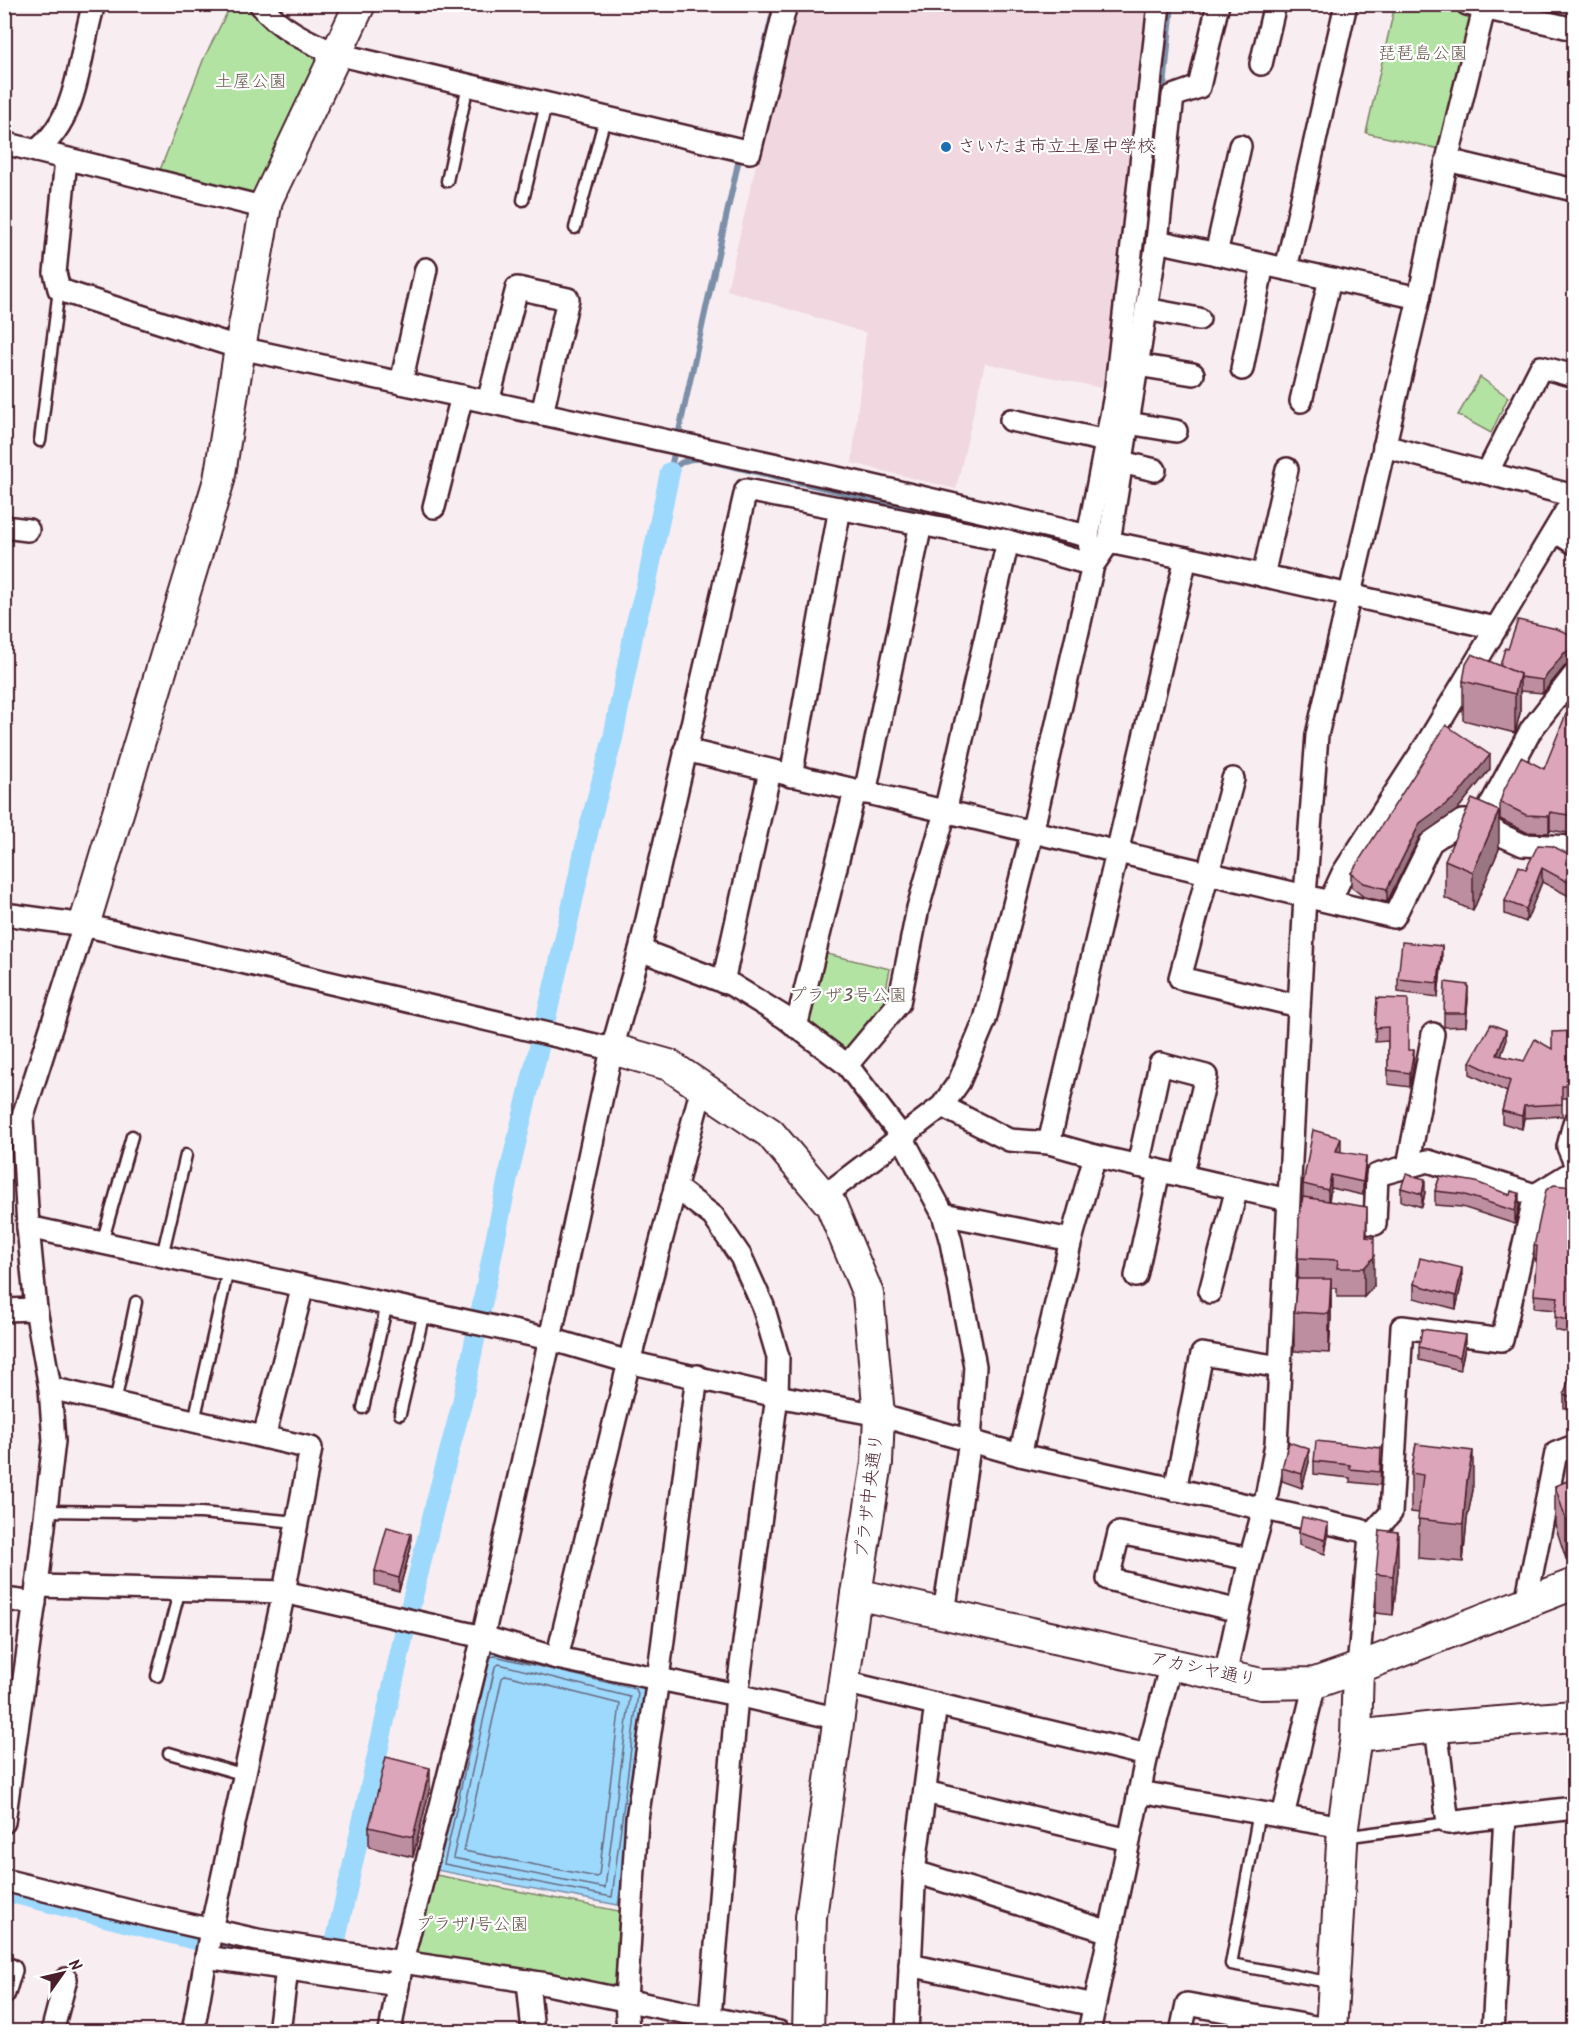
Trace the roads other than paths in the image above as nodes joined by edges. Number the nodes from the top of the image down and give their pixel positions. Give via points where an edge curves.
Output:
1 (94, 4) edge
2 (260, 4) edge
3 (360, 4) edge
4 (786, 4) edge
5 (1159, 4) edge
6 (1218, 4) edge
7 (1275, 4) edge
8 (1346, 4) edge
9 (1476, 7) edge
10 (1507, 9) edge
11 (1575, 29) edge
12 (337, 54) junction
13 (1261, 64) dead end
14 (468, 85) junction
15 (546, 104) junction
16 (605, 118) junction
17 (4, 143) edge
18 (1240, 146) dead end
19 (36, 151) junction
20 (66, 159) junction
21 (1447, 160) junction
22 (447, 181) dead end
23 (1575, 190) edge
24 (523, 200) dead end
25 (266, 208) junction
26 (575, 228) dead end
27 (1157, 241) junction
28 (1216, 254) junction
29 (1263, 264) junction
30 (426, 269) dead end
31 (1286, 269) junction
32 (1330, 279) junction
33 (59, 289) junction
34 (1419, 298) junction
35 (1146, 309) junction
36 (1199, 319) dead end
37 (240, 348) junction
38 (1137, 364) junction
39 (1242, 369) dead end
40 (1193, 374) dead end
41 (1575, 376) edge
42 (401, 383) junction
43 (462, 396) junction
44 (1301, 401) dead end
45 (488, 402) junction
46 (542, 414) junction
47 (1011, 420) dead end
48 (1128, 423) junction
49 (1176, 431) dead end
50 (40, 441) dead end
51 (1106, 441) junction
52 (1384, 446) junction
53 (1121, 462) junction
54 (1287, 469) dead end
55 (1155, 470) dead end
56 (1487, 473) junction
57 (1575, 497) edge
58 (434, 507) dead end
59 (840, 508) junction
60 (921, 524) junction
61 (4, 526) edge
62 (28, 530) dead end
63 (1555, 531) junction
64 (1098, 539) junction
65 (1008, 540) junction
66 (1575, 543) edge
67 (1186, 558) junction
68 (1093, 565) junction
69 (1263, 576) junction
70 (1349, 596) junction
71 (1495, 628) junction
72 (1575, 675) edge
73 (685, 750) junction
74 (771, 771) junction
75 (791, 776) junction
76 (1233, 779) dead end
77 (860, 792) junction
78 (945, 812) junction
79 (1482, 820) junction
80 (1032, 833) junction
81 (1575, 847) edge
82 (1117, 853) junction
83 (1209, 874) junction
84 (1305, 896) junction
85 (1330, 901) junction
86 (4, 914) edge
87 (84, 925) junction
88 (640, 950) junction
89 (723, 982) junction
90 (1299, 1006) junction
91 (796, 1027) junction
92 (1433, 1034) dead end
93 (612, 1049) junction
94 (847, 1065) junction
95 (702, 1087) junction
96 (942, 1106) junction
97 (1575, 1123) edge
98 (132, 1136) dead end
99 (902, 1137) junction
100 (1049, 1143) junction
101 (186, 1155) dead end
102 (1095, 1156) junction
103 (1575, 1161) edge
104 (1138, 1166) junction
105 (1408, 1166) junction
106 (1160, 1171) junction
107 (1575, 1171) edge
108 (1182, 1176) junction
109 (675, 1187) junction
110 (1237, 1188) junction
111 (1535, 1195) junction
112 (824, 1196) junction
113 (1288, 1205) junction
114 (943, 1214) junction
115 (28, 1227) junction
116 (1071, 1240) junction
117 (102, 1243) junction
118 (162, 1256) junction
119 (228, 1270) junction
120 (1136, 1276) dead end
121 (303, 1286) junction
122 (1210, 1292) dead end
123 (136, 1302) dead end
124 (387, 1304) junction
125 (36, 1309) junction
126 (4, 1310) edge
127 (424, 1312) junction
128 (550, 1339) junction
129 (629, 1362) junction
130 (1280, 1367) junction
131 (697, 1376) junction
132 (50, 1388) junction
133 (777, 1396) junction
134 (115, 1403) junction
135 (363, 1408) dead end
136 (400, 1413) dead end
137 (879, 1415) junction
138 (194, 1421) junction
139 (264, 1437) junction
140 (970, 1441) junction
141 (1575, 1446) edge
142 (1020, 1455) junction
143 (1175, 1490) junction
144 (1264, 1509) junction
145 (46, 1511) junction
146 (297, 1522) junction
147 (1370, 1536) junction
148 (1250, 1560) junction
149 (1575, 1584) edge
150 (180, 1589) junction
151 (284, 1592) junction
152 (36, 1594) junction
153 (856, 1594) junction
154 (4, 1599) edge
155 (1526, 1602) junction
156 (1239, 1611) junction
157 (944, 1613) junction
158 (483, 1637) junction
159 (557, 1658) junction
160 (1171, 1664) junction
161 (1358, 1668) junction
162 (158, 1676) dead end
163 (1225, 1676) junction
164 (658, 1679) junction
165 (844, 1682) junction
166 (1315, 1683) junction
167 (737, 1695) junction
168 (936, 1704) junction
169 (1575, 1716) edge
170 (839, 1719) junction
171 (1436, 1727) junction
172 (1356, 1736) junction
173 (169, 1753) dead end
174 (1147, 1755) junction
175 (244, 1775) junction
176 (925, 1792) junction
177 (1139, 1792) junction
178 (1575, 1808) edge
179 (1259, 1812) junction
180 (1282, 1816) junction
181 (1505, 1816) junction
182 (4, 1822) edge
183 (1448, 1823) junction
184 (1343, 1832) junction
185 (1129, 1840) junction
186 (915, 1872) junction
187 (4, 1880) edge
188 (211, 1930) junction
189 (1110, 1932) junction
190 (206, 1957) junction
191 (402, 1962) junction
192 (910, 1965) junction
193 (286, 1969) junction
194 (10, 1970) dead end
195 (66, 1979) dead end
196 (528, 1981) junction
197 (1334, 1983) junction
198 (398, 1985) junction
199 (4, 1993) edge
200 (626, 2000) junction
201 (1094, 2006) junction
202 (710, 2024) edge
203 (52, 2031) edge
204 (193, 2031) edge
205 (279, 2031) edge
206 (390, 2031) edge
207 (533, 2031) edge
208 (628, 2031) edge
209 (779, 2031) edge
210 (808, 2031) edge
211 (907, 2031) edge
212 (1089, 2031) edge
213 (1181, 2031) edge
214 (1331, 2031) edge
215 (1493, 2031) edge

1 - 19 street via 72,98 58,129
2 - 12 street via 287,29
3 - 12 street
4 - 16 street via 750,152
5 - 51 street via 1115,395
6 - 27 street via 1199,87 1173,96
7 - 13 street
8 - 31 street
9 - 10 street
9 - 21 street
10 - 11 street
12 - 14 street
12 - 25 street
14 - 15 street
14 - 22 lane
15 - 16 street
15 - 24 lane
16 - 26 lane
17 - 19 street
18 - 28 street
19 - 20 street
20 - 25 street
20 - 33 street via 55,273
21 - 23 street
21 - 34 street
25 - 37 street
27 - 28 street
27 - 35 street
28 - 29 street
29 - 31 street
29 - 39 street
30 - 42 street
31 - 32 street
32 - 34 street
32 - 44 street
33 - 37 street
33 - 50 lane
34 - 52 street
35 - 36 street
35 - 38 street
37 - 42 street
37 - 87 street via 219,480
38 - 40 street
38 - 48 street
41 - 56 street via 1541,367
42 - 43 street
43 - 45 street
43 - 58 street
45 - 46 street
45 - 46 street via 517,288 568,299
46 - 64 street
47 - 51 street
48 - 49 street
48 - 53 street
51 - 64 street
52 - 56 street
52 - 70 street
53 - 55 street
53 - 64 street
54 - 69 street
56 - 57 street
57 - 63 street
59 - 60 street
59 - 73 street via 746,490
59 - 75 street
60 - 65 street
60 - 77 street
61 - 62 street
63 - 66 street
63 - 71 street
64 - 67 street
64 - 68 street
65 - 68 street
65 - 78 street
67 - 69 street
67 - 82 street
68 - 80 street
69 - 70 street
70 - 71 street
70 - 84 street via 1317,735
71 - 85 street via 1428,742 1343,873
72 - 79 street via 1531,730
73 - 74 street
73 - 88 street
74 - 75 street
74 - 89 street
75 - 77 street
76 - 83 street
77 - 78 street
77 - 91 street
78 - 80 street
78 - 94 street via 918,908 898,1003
79 - 81 street via 1499,834 1523,845
79 - 85 street via 1462,821 1431,842 1395,917
80 - 82 street
80 - 96 street via 985,1020 959,1082
82 - 83 street
82 - 100 street
83 - 84 street
83 - 90 street via 1180,978
84 - 85 street
84 - 90 street
86 - 87 street
87 - 93 street
87 - 115 street via 22,1119
88 - 89 street
88 - 93 street
89 - 91 street
90 - 113 street
91 - 94 street
92 - 105 street
93 - 95 street, プラザ中央通り via 669,1065
93 - 128 street
94 - 99 street
95 - 109 street
95 - 112 street, プラザ中央通り via 770,1133
96 - 99 street
96 - 100 street via 1009,1140
97 - 103 street via 1568,1147
98 - 117 lane
99 - 112 street
99 - 114 street
100 - 102 street
101 - 118 lane
102 - 104 street
102 - 116 street
104 - 106 street
104 - 108 street via 1160,1064 1206,1076
105 - 111 street via 1428,1161
105 - 113 street via 1377,1175 1375,1224 1315,1214
106 - 108 street
106 - 120 street
107 - 111 street
108 - 110 street
109 - 129 street
109 - 133 street via 713,1216 741,1257 763,1306 778,1357
110 - 113 street
110 - 122 street
111 - 147 street via 1502,1340 1402,1327 1391,1513
112 - 137 street, プラザ中央通り via 868,1294
113 - 130 street
114 - 116 street
114 - 140 street via 975,1366
115 - 117 street
115 - 125 street
116 - 142 street
117 - 118 street
118 - 119 street
119 - 121 street
119 - 138 lane
121 - 124 street
121 - 139 street
123 - 134 lane
124 - 127 street
124 - 135 lane
125 - 126 street
125 - 132 street
127 - 128 street
127 - 136 lane
128 - 129 street
128 - 158 street
129 - 131 street
129 - 159 street
130 - 143 street via 1202,1354
130 - 144 street via 1276,1444
131 - 133 street
131 - 164 street
132 - 134 street
132 - 145 street via 54,1441
133 - 137 street
133 - 167 street
134 - 138 street
137 - 140 street
137 - 153 street, プラザ中央通り via 877,1463
138 - 139 street
139 - 146 street via 311,1448
140 - 142 street
140 - 157 street
141 - 155 street via 1556,1453
142 - 143 street
143 - 144 street
144 - 147 street via 1360,1530
144 - 148 street
145 - 146 lane via 201,1513
145 - 152 street
146 - 151 street
147 - 161 street
148 - 156 street
148 - 156 street via 1119,1533 1108,1579
149 - 155 street, アカシヤ通り
150 - 151 street
150 - 152 street
150 - 162 lane
151 - 158 street
151 - 175 street
152 - 154 street
152 - 182 street
153 - 157 street, アカシヤ通り
153 - 165 street, プラザ中央通り
155 - 161 street, アカシヤ通り
156 - 163 street
157 - 160 street, アカシヤ通り
158 - 159 street
158 - 191 street
159 - 164 street
160 - 163 street, アカシヤ通り
160 - 174 street
161 - 166 street, アカシヤ通り
161 - 172 street
163 - 166 street, アカシヤ通り via 1262,1684
164 - 167 street
164 - 200 street via 637,1818
165 - 168 street
165 - 170 street, プラザ中央通り
166 - 180 street
167 - 170 street
167 - 202 street
168 - 174 street
168 - 176 street
169 - 171 street
170 - 210 street, プラザ中央通り via 811,1917
171 - 172 street
171 - 183 street
172 - 184 street
173 - 175 lane
174 - 177 street
175 - 188 street
176 - 185 street
176 - 186 street
177 - 179 street
177 - 185 street
178 - 181 street
179 - 180 street
179 - 197 lane via 1231,1964
180 - 184 street
181 - 183 street
181 - 215 street
183 - 184 lane
184 - 197 street
185 - 189 street
186 - 189 street
186 - 192 street
187 - 188 street
188 - 190 street
188 - 191 street
189 - 201 street
190 - 193 street
190 - 204 street
191 - 196 street
191 - 198 street
192 - 201 street
192 - 211 street
193 - 198 street
193 - 205 street
194 - 199 street
195 - 203 street
196 - 200 street
196 - 207 street
197 - 214 street
198 - 206 street
200 - 202 street
200 - 208 street
201 - 212 street
202 - 209 street
213 - 214 street via 1186,2004

